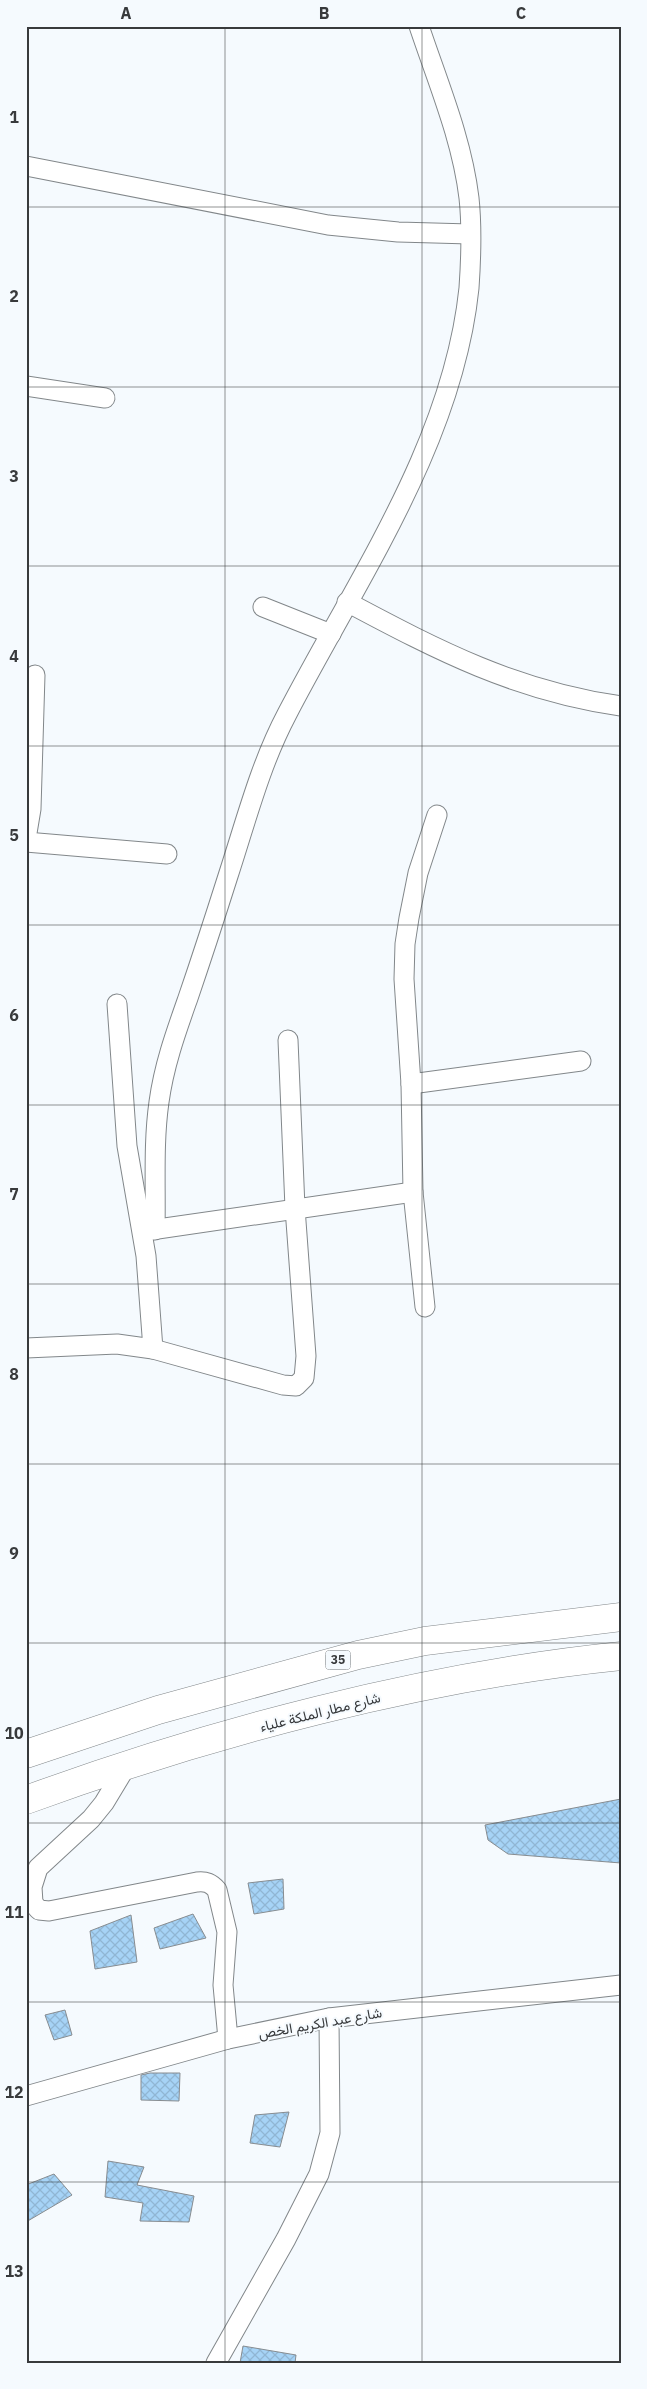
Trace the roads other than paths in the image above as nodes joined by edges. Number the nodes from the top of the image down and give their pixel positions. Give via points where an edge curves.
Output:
1 (419, 26) edge
2 (26, 166) edge
3 (470, 234) junction
4 (26, 386) edge
5 (105, 398) dead end
6 (347, 602) junction
7 (262, 607) dead end
8 (331, 634) junction
9 (36, 675) dead end
10 (621, 706) edge
11 (437, 815) dead end
12 (26, 841) edge
13 (167, 854) dead end
14 (117, 1004) dead end
15 (288, 1040) dead end
16 (581, 1061) dead end
17 (411, 1084) junction
18 (413, 1192) junction
19 (295, 1208) junction
20 (149, 1231) junction
21 (426, 1307) dead end
22 (26, 1348) edge
23 (153, 1349) junction
24 (621, 1617) edge
25 (621, 1656) edge
26 (26, 1754) edge
27 (127, 1765) junction
28 (81, 1781) junction
29 (26, 1800) edge
30 (98, 1811) junction
31 (621, 1985) edge
32 (328, 2018) junction
33 (228, 2039) junction
34 (26, 2096) edge
35 (216, 2363) edge

1 - 3 street via 446,103 460,156 469,199
2 - 3 street via 328,224 398,232
3 - 6 street via 469,286 462,332 438,418 396,511
4 - 5 street
6 - 8 street
6 - 10 street via 431,647 489,672 540,690
7 - 8 street
8 - 20 street via 285,717 253,793 169,1052 161,1086
9 - 12 street via 31,809
11 - 17 street via 418,873 405,944
12 - 13 street
14 - 20 street via 127,1146
15 - 19 street
16 - 17 street
17 - 18 street
18 - 19 street
18 - 21 street
19 - 20 street
19 - 23 street via 306,1356 301,1383 283,1385
20 - 23 street
22 - 23 street via 117,1344
24 - 26 highway, 35 via 426,1642 358,1655 158,1710
25 - 27 highway, شارع مطار الملكة علياء via 460,1680 371,1699 291,1718
27 - 28 highway, شارع مطار الملكة علياء
27 - 30 street
28 - 29 highway, شارع مطار الملكة علياء
28 - 30 street via 92,1787
30 - 33 street via 38,1868 32,1887 33,1903 39,1910 49,1911 197,1882 213,1885 227,1932 223,1985
31 - 32 street, شارع عبد الكريم الخص
32 - 33 street, شارع عبد الكريم الخص
32 - 35 street via 330,2133 319,2174
33 - 34 street, شارع عبد الكريم الخص

